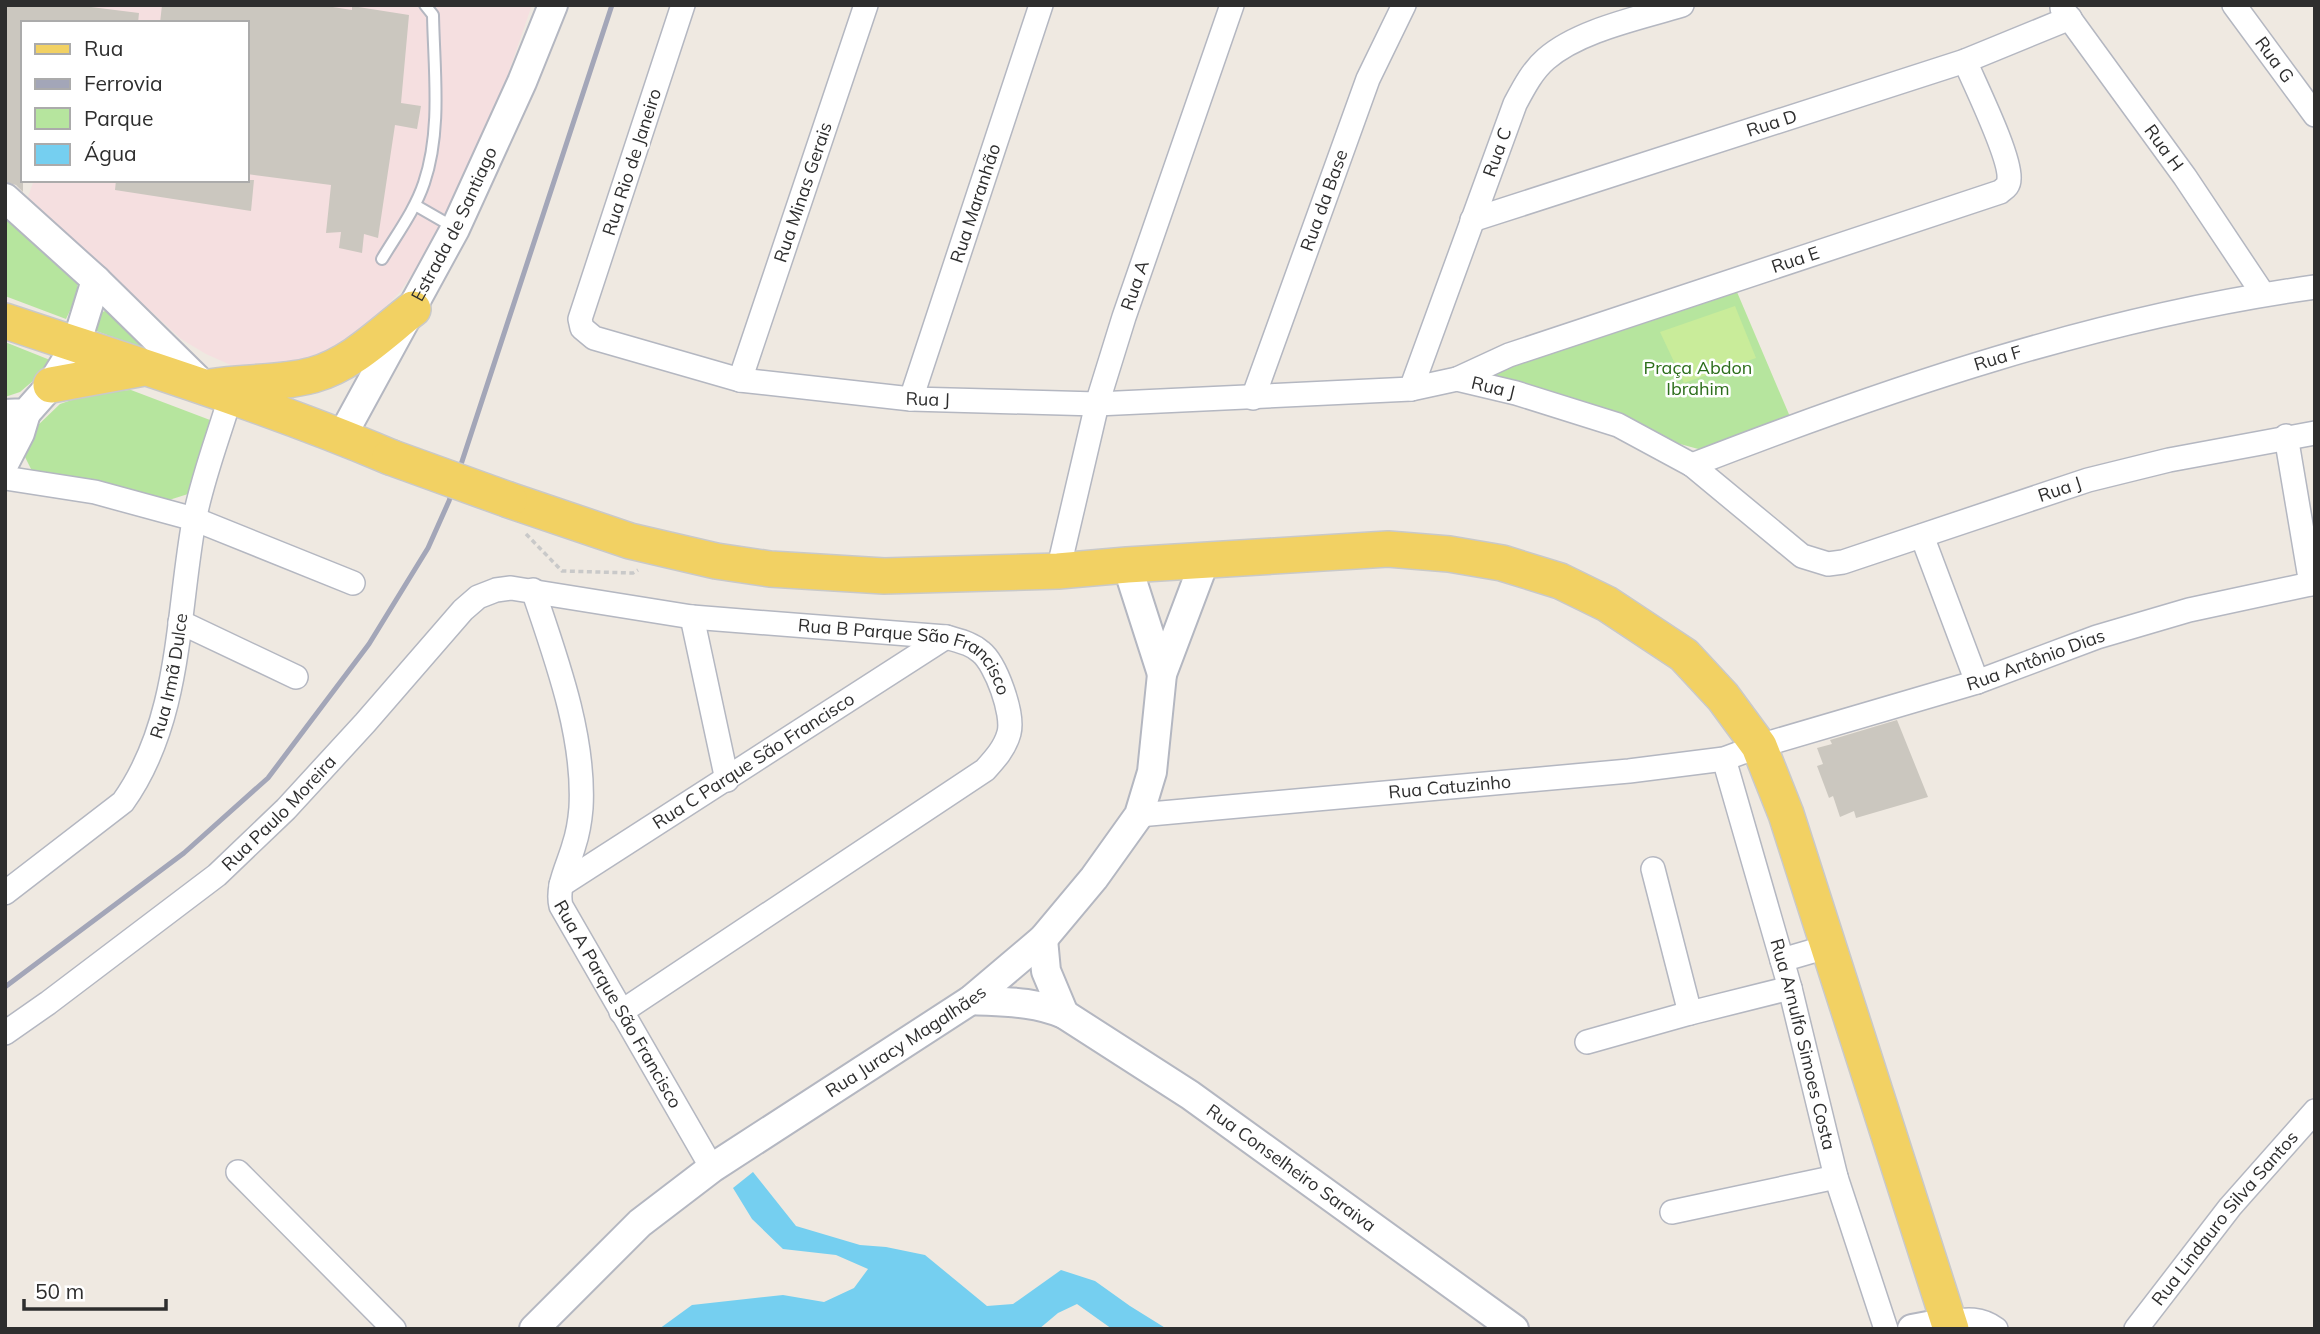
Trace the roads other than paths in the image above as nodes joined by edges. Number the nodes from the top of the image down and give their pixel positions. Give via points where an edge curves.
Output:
1 (425, 5) edge
2 (553, 5) edge
3 (683, 5) edge
4 (866, 5) edge
5 (1041, 5) edge
6 (1232, 5) edge
7 (1404, 5) edge
8 (1682, 5) edge
9 (2234, 5) edge
10 (2065, 12) edge
11 (1965, 61) junction
12 (2315, 114) edge
13 (5, 198) edge
14 (415, 205) junction
15 (1472, 220) junction
16 (455, 229) junction
17 (382, 259) dead end
18 (96, 281) junction
19 (2315, 287) edge
20 (2263, 294) junction
21 (413, 309) junction
22 (580, 319) joint
23 (5, 321) edge
24 (76, 345) junction
25 (145, 368) junction
26 (1457, 379) junction
27 (740, 380) junction
28 (51, 386) junction
29 (1411, 389) junction
30 (218, 393) junction
31 (1253, 398) junction
32 (911, 399) junction
33 (1097, 404) junction
34 (16, 413) edge
35 (2315, 433) edge
36 (342, 436) junction
37 (2286, 436) junction
38 (5, 461) edge
39 (1692, 465) junction
40 (5, 478) edge
41 (194, 519) junction
42 (1922, 536) junction
43 (1205, 560) junction
44 (1127, 565) junction
45 (1058, 571) junction
46 (353, 583) dead end
47 (2311, 589) edge
48 (533, 590) junction
49 (692, 617) junction
50 (180, 622) junction
51 (946, 637) junction
52 (1162, 674) junction
53 (296, 677) dead end
54 (1977, 682) junction
55 (1759, 746) junction
56 (1724, 759) junction
57 (727, 780) junction
58 (1139, 816) junction
59 (1653, 869) dead end
60 (562, 885) junction
61 (5, 893) edge
62 (1043, 939) junction
63 (1830, 946) junction
64 (1782, 960) junction
65 (1790, 988) junction
66 (971, 1000) junction
67 (621, 1012) junction
68 (1690, 1013) junction
69 (1064, 1014) junction
70 (5, 1033) edge
71 (1587, 1042) dead end
72 (2315, 1111) edge
73 (712, 1168) junction
74 (238, 1172) dead end
75 (1836, 1177) junction
76 (1672, 1212) dead end
77 (1950, 1326) edge
78 (394, 1329) edge
79 (534, 1329) edge
80 (1514, 1329) edge
81 (1886, 1329) edge
82 (1912, 1329) edge
83 (1996, 1329) edge
84 (2136, 1329) edge

1 - 14 lane via 433,15 434,131
2 - 16 street, Estrada de Santiago
3 - 22 street, Rua Rio de Janeiro
4 - 27 street, Rua Minas Gerais
5 - 32 street, Rua Maranhão
6 - 33 street, Rua A
7 - 31 street, Rua da Base via 1368,79
8 - 15 street, Rua C via 1571,43 1545,60 1515,104
9 - 12 street, Rua G
10 - 11 street, Rua D
10 - 20 street, Rua H
11 - 15 street, Rua D
11 - 26 street, Rua E via 2006,160 2010,178 2000,192 1509,355
13 - 18 street
14 - 16 lane
14 - 17 lane
15 - 29 street, Rua C
16 - 21 street, Estrada de Santiago
18 - 24 street
18 - 30 street
19 - 20 street, Rua F
20 - 39 street, Rua F via 2063,339 1886,393
21 - 30 main road via 342,363 314,375
21 - 36 street, Estrada de Santiago
22 - 27 street, Rua J via 593,338
23 - 24 main road
24 - 25 main road
24 - 28 street
25 - 28 main road
25 - 30 main road
26 - 29 street, Rua J
26 - 39 street, Rua J via 1618,425
27 - 32 street, Rua J
28 - 34 street
29 - 31 street, Rua J
30 - 36 main road
30 - 41 street, Rua Irmã Dulce
31 - 33 street, Rua J
32 - 33 street, Rua J
33 - 45 street, Rua A
34 - 38 street via 20,433
35 - 37 street, Rua J
36 - 45 main road, bridge via 514,514 716,561 884,576
37 - 42 street, Rua J via 2088,480
37 - 47 street
39 - 42 street, Rua J via 1814,561 1843,562
40 - 41 street via 95,492
41 - 46 street
41 - 50 street, Rua Irmã Dulce
42 - 54 street
43 - 44 main road
43 - 52 street
43 - 55 main road via 1388,549 1502,563 1560,581 1607,604 1684,655
44 - 45 main road
44 - 52 street
47 - 54 street, Rua Antônio Dias via 2189,610 2097,637
48 - 49 street, Rua B Parque São Francisco
48 - 60 street, Rua A Parque São Francisco via 576,741 581,806
48 - 70 street, Rua Paulo Moreira via 511,588 478,597 295,799 217,875
49 - 51 street, Rua B Parque São Francisco
49 - 57 street
50 - 53 street
50 - 61 street, Rua Irmã Dulce via 163,719 135,786 107,817
51 - 57 street, Rua C Parque São Francisco
51 - 67 street, Rua B Parque São Francisco via 969,643 984,654 995,673 1010,713 1010,731 996,759
52 - 58 street, Rua Juracy Magalhães via 1152,772
54 - 55 street, Rua Antônio Dias
55 - 56 street, Rua Catuzinho
55 - 63 main road
56 - 58 street, Rua Catuzinho
56 - 64 street, Rua Arnulfo Simoes Costa
57 - 60 street, Rua C Parque São Francisco
58 - 62 street, Rua Juracy Magalhães
59 - 68 street
60 - 67 street, Rua A Parque São Francisco via 561,906
62 - 66 street, Rua Juracy Magalhães
62 - 69 street via 1046,971
63 - 64 street
63 - 77 main road
64 - 65 street, Rua Arnulfo Simoes Costa
65 - 68 street
65 - 75 street, Rua Arnulfo Simoes Costa
66 - 69 street, Rua Conselheiro Saraiva via 1026,1003
66 - 73 street, Rua Juracy Magalhães
67 - 73 street, Rua A Parque São Francisco
68 - 71 street
69 - 80 street, Rua Conselheiro Saraiva via 1190,1095
72 - 84 street, Rua Lindauro Silva Santos via 2230,1207
73 - 79 street, Rua Juracy Magalhães via 640,1223
74 - 78 street
75 - 76 street
75 - 81 street, Rua Arnulfo Simoes Costa
77 - 82 street
77 - 83 street via 1976,1320

